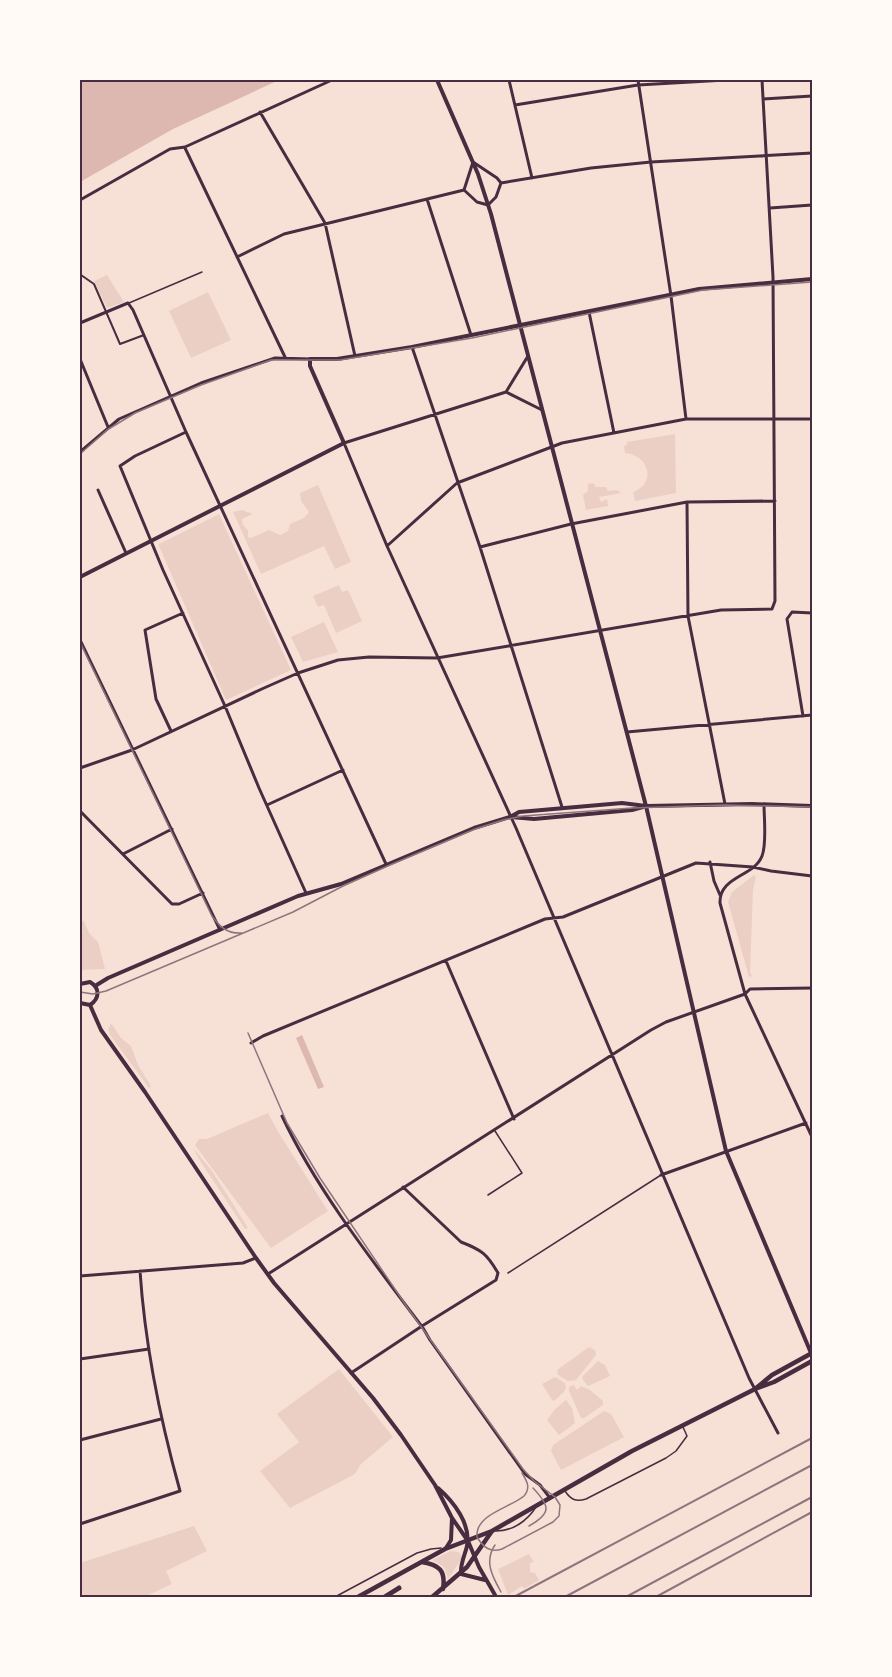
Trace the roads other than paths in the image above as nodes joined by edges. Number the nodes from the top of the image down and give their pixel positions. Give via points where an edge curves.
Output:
1 (332, 80) edge
2 (437, 80) edge
3 (509, 80) edge
4 (638, 80) edge
5 (726, 80) edge
6 (762, 80) edge
7 (638, 85) junction
8 (813, 96) edge
9 (763, 99) junction
10 (515, 105) junction
11 (260, 112) junction
12 (185, 147) junction
13 (813, 153) edge
14 (767, 155) junction
15 (473, 162) junction
16 (651, 162) junction
17 (532, 178) junction
18 (501, 183) junction
19 (464, 190) junction
20 (427, 199) junction
21 (80, 200) edge
22 (488, 205) junction
23 (813, 205) edge
24 (770, 208) junction
25 (325, 223) junction
26 (237, 257) junction
27 (202, 272) dead end
28 (81, 275) edge
29 (813, 279) edge
30 (773, 282) junction
31 (671, 294) junction
32 (128, 303) junction
33 (589, 312) junction
34 (106, 313) junction
35 (80, 323) edge
36 (520, 326) junction
37 (144, 334) junction
38 (471, 335) junction
39 (412, 347) junction
40 (355, 356) junction
41 (528, 356) junction
42 (285, 357) junction
43 (80, 359) edge
44 (310, 359) junction
45 (506, 392) junction
46 (171, 396) junction
47 (542, 410) junction
48 (435, 415) junction
49 (686, 419) junction
50 (775, 419) junction
51 (813, 419) edge
52 (108, 427) junction
53 (186, 432) junction
54 (614, 433) junction
55 (344, 443) junction
56 (551, 448) junction
57 (80, 452) edge
58 (457, 483) junction
59 (98, 490) dead end
60 (775, 501) junction
61 (687, 502) junction
62 (220, 505) junction
63 (571, 524) junction
64 (151, 540) junction
65 (387, 546) junction
66 (480, 547) junction
67 (126, 553) junction
68 (80, 577) edge
69 (183, 613) junction
70 (813, 613) edge
71 (688, 616) junction
72 (600, 631) junction
73 (80, 640) edge
74 (511, 645) junction
75 (437, 658) junction
76 (298, 673) junction
77 (225, 706) junction
78 (813, 715) edge
79 (803, 716) junction
80 (708, 723) junction
81 (171, 731) junction
82 (627, 732) junction
83 (134, 749) junction
84 (80, 768) edge
85 (343, 770) junction
86 (725, 804) junction
87 (764, 804) junction
88 (267, 805) junction
89 (646, 806) junction
90 (813, 806) edge
91 (562, 807) junction
92 (80, 811) edge
93 (510, 817) junction
94 (172, 829) junction
95 (123, 854) junction
96 (711, 862) junction
97 (386, 865) junction
98 (753, 867) junction
99 (661, 876) junction
100 (813, 876) edge
101 (203, 893) junction
102 (307, 894) junction
103 (720, 895) junction
104 (553, 918) junction
105 (220, 931) junction
106 (446, 961) junction
107 (81, 982) edge
108 (95, 986) junction
109 (813, 988) edge
110 (746, 994) junction
111 (80, 1005) edge
112 (90, 1005) junction
113 (694, 1013) junction
114 (251, 1042) dead end
115 (611, 1055) junction
116 (282, 1116) dead end
117 (514, 1119) junction
118 (813, 1120) edge
119 (806, 1123) junction
120 (495, 1130) junction
121 (813, 1137) edge
122 (726, 1151) junction
123 (662, 1174) junction
124 (403, 1187) junction
125 (488, 1195) dead end
126 (347, 1224) junction
127 (256, 1258) junction
128 (140, 1271) junction
129 (508, 1273) dead end
130 (268, 1274) junction
131 (80, 1276) edge
132 (422, 1326) junction
133 (148, 1348) junction
134 (812, 1353) edge
135 (80, 1359) edge
136 (813, 1362) edge
137 (351, 1373) junction
138 (755, 1389) junction
139 (161, 1419) junction
140 (682, 1425) junction
141 (778, 1433) dead end
142 (80, 1440) edge
143 (435, 1485) junction
144 (565, 1490) junction
145 (550, 1498) junction
146 (452, 1518) junction
147 (80, 1524) edge
148 (492, 1531) junction
149 (468, 1541) junction
150 (445, 1549) junction
151 (475, 1557) junction
152 (422, 1562) junction
153 (461, 1574) junction
154 (487, 1580) junction
155 (399, 1588) dead end
156 (443, 1588) junction
157 (495, 1595) dead end
158 (333, 1598) edge
159 (357, 1598) edge
160 (383, 1598) edge
161 (431, 1598) edge

1 - 11 street
2 - 15 main road
3 - 10 street
4 - 7 street
5 - 7 street
6 - 9 street
7 - 10 street
7 - 16 street
8 - 9 street
9 - 14 street
10 - 17 street
11 - 12 street
11 - 25 street
12 - 21 street via 170,149
12 - 26 street
13 - 14 street
14 - 16 street
14 - 24 street
15 - 18 street
15 - 19 street
15 - 22 main road
16 - 17 street
16 - 31 street
17 - 18 street
18 - 22 street
19 - 20 street
19 - 22 street via 477,202
20 - 25 street
20 - 38 street
22 - 36 main road
23 - 24 street
24 - 30 street
25 - 26 street via 284,234
25 - 40 street
26 - 42 street
27 - 32 lane
28 - 34 street via 94,284
29 - 30 main road
30 - 31 main road
30 - 50 street
31 - 33 main road
31 - 49 street
32 - 34 street
32 - 37 street
33 - 36 main road
33 - 54 street
34 - 35 street
34 - 37 street via 120,344
36 - 38 main road
36 - 41 main road
37 - 46 street
38 - 39 main road
39 - 40 main road
39 - 48 street
40 - 44 main road
41 - 45 street
41 - 47 main road
42 - 44 street
42 - 46 street via 265,360
43 - 52 street
44 - 55 main road
45 - 47 street
45 - 48 street
46 - 52 street
46 - 53 street
47 - 56 main road
48 - 55 street
48 - 58 street
49 - 50 street
49 - 54 street
50 - 51 street
50 - 60 street
52 - 57 street
53 - 62 street
53 - 64 street via 120,466
54 - 56 street
55 - 62 main road
55 - 65 street
56 - 58 street
56 - 63 main road
58 - 65 street
58 - 66 street
59 - 67 street
60 - 61 street
60 - 71 street via 773,607
61 - 63 street
61 - 71 street
62 - 64 main road
62 - 76 street
63 - 66 street
63 - 72 main road
64 - 67 main road
64 - 69 street
65 - 75 street
66 - 74 street
67 - 68 main road
69 - 77 street
69 - 81 street via 145,630 156,699
70 - 79 street via 792,612 787,619
71 - 72 street
71 - 80 street
72 - 74 street
72 - 82 main road
73 - 83 street
74 - 75 street
74 - 91 street
75 - 76 street via 346,659
75 - 93 street
76 - 77 street
76 - 85 street
77 - 81 street
77 - 88 street
78 - 79 street
79 - 80 street
80 - 82 street
80 - 86 street
81 - 83 street
82 - 89 main road
83 - 84 street
83 - 94 street
85 - 88 street
85 - 97 street
86 - 87 main road
86 - 89 main road
87 - 90 main road
87 - 98 street via 764,850
88 - 102 street
89 - 91 main road via 622,802
89 - 93 main road via 564,816
89 - 99 main road
91 - 93 main road via 519,812
92 - 95 street
93 - 97 main road
93 - 104 street
94 - 95 street
94 - 101 street
95 - 101 street via 172,904
96 - 98 street
96 - 99 street via 696,863
96 - 103 street
97 - 102 main road
98 - 100 street
98 - 103 street via 733,880
99 - 104 street
99 - 113 main road
101 - 105 street
102 - 105 main road
103 - 110 street via 721,911
104 - 106 street
104 - 115 street
105 - 108 main road
106 - 114 street
106 - 117 street
107 - 108 main road
108 - 112 main road via 97,997
109 - 110 street via 750,989
110 - 113 street
110 - 119 street
111 - 112 main road
112 - 127 main road via 101,1030
113 - 115 street via 666,1022
113 - 122 main road
115 - 117 street
115 - 123 street
116 - 126 street
117 - 120 street
118 - 119 lane
119 - 121 street
119 - 122 street
120 - 124 street
120 - 125 lane via 522,1173
122 - 123 street
122 - 134 main road
123 - 129 lane
123 - 138 street
124 - 126 street
124 - 132 street via 462,1242 488,1256 498,1273 496,1280
126 - 130 street
126 - 132 street
127 - 128 street
127 - 130 main road
128 - 131 street
128 - 133 street
130 - 137 main road
132 - 137 street
132 - 145 street via 525,1474
133 - 135 street
133 - 139 street
134 - 138 main road
136 - 138 main road
137 - 143 main road via 385,1413
138 - 140 main road
138 - 141 street
139 - 142 street
139 - 147 street via 180,1491
140 - 144 main road
140 - 144 lane via 687,1436 666,1458 586,1499 572,1499
143 - 146 main road
143 - 149 main road via 463,1520
144 - 145 main road
145 - 148 main road
146 - 149 main road
146 - 150 main road via 451,1540
148 - 149 main road
148 - 151 main road
149 - 150 main road
149 - 151 main road
149 - 153 main road
150 - 152 main road
150 - 158 lane via 417,1553
151 - 153 main road
151 - 154 main road
152 - 156 main road via 442,1570
152 - 159 main road
153 - 154 main road
153 - 156 main road
154 - 157 main road
155 - 160 highway
156 - 161 main road

